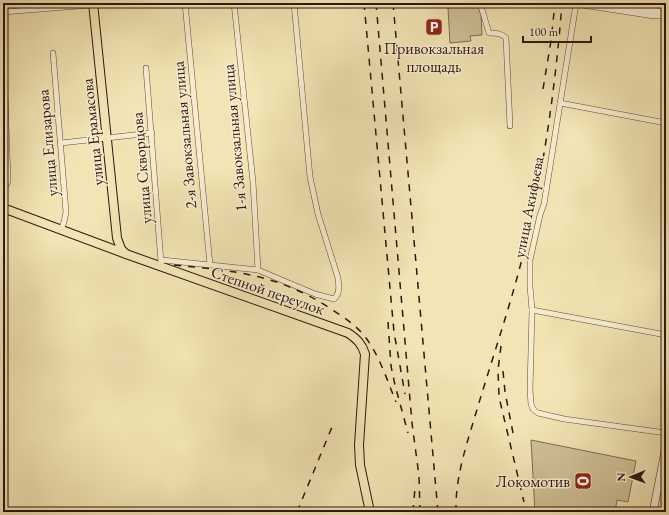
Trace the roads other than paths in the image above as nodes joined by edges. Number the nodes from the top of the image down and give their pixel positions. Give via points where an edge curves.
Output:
1 (116, 3) edge
2 (185, 3) edge
3 (234, 3) edge
4 (294, 3) edge
5 (480, 3) edge
6 (647, 3) edge
7 (93, 4) edge
8 (596, 4) edge
9 (44, 6) edge
10 (666, 9) edge
11 (3, 12) edge
12 (666, 15) edge
13 (3, 40) edge
14 (53, 53) dead end
15 (146, 68) dead end
16 (560, 103) junction
17 (666, 123) edge
18 (510, 126) dead end
19 (152, 133) junction
20 (106, 138) junction
21 (61, 142) junction
22 (3, 192) edge
23 (3, 208) edge
24 (61, 230) junction
25 (117, 238) junction
26 (104, 246) junction
27 (126, 254) junction
28 (160, 263) junction
29 (210, 265) junction
30 (258, 270) junction
31 (532, 310) junction
32 (666, 335) edge
33 (666, 433) edge
34 (666, 446) edge
35 (370, 512) edge
36 (653, 512) edge

1 - 7 street
2 - 29 street, 2-я Завокзальная улица
3 - 30 street, 1-я Завокзальная улица via 253,182
4 - 30 street via 310,177 318,214 338,278 339,291 334,299 326,298
5 - 18 street via 489,33 502,34 507,42
6 - 10 street
7 - 9 street
7 - 20 main road, улица Ерамасова
8 - 12 street
8 - 12 street via 654,16
8 - 16 street, улица Акифьева via 576,4
9 - 11 street
13 - 22 street via 8,181
14 - 21 street, улица Елизарова
15 - 19 street, улица Скворцова
16 - 17 street
16 - 31 street, улица Акифьева via 544,204 530,260
19 - 20 street
19 - 28 street, улица Скворцова
20 - 21 street
20 - 25 main road, улица Ерамасова
21 - 24 street, улица Елизарова via 66,212
23 - 24 main road, Степной переулок
24 - 26 main road, Степной переулок
25 - 26 main road via 113,244
25 - 27 main road, улица Ерамасова
26 - 27 main road, Степной переулок
27 - 28 main road, Степной переулок
28 - 29 street
28 - 35 main road, Степной переулок via 348,333 358,340 365,354 360,465
29 - 30 street
31 - 32 street
31 - 33 street, улица Акифьева via 530,390 533,409 538,413 564,419
34 - 36 street

